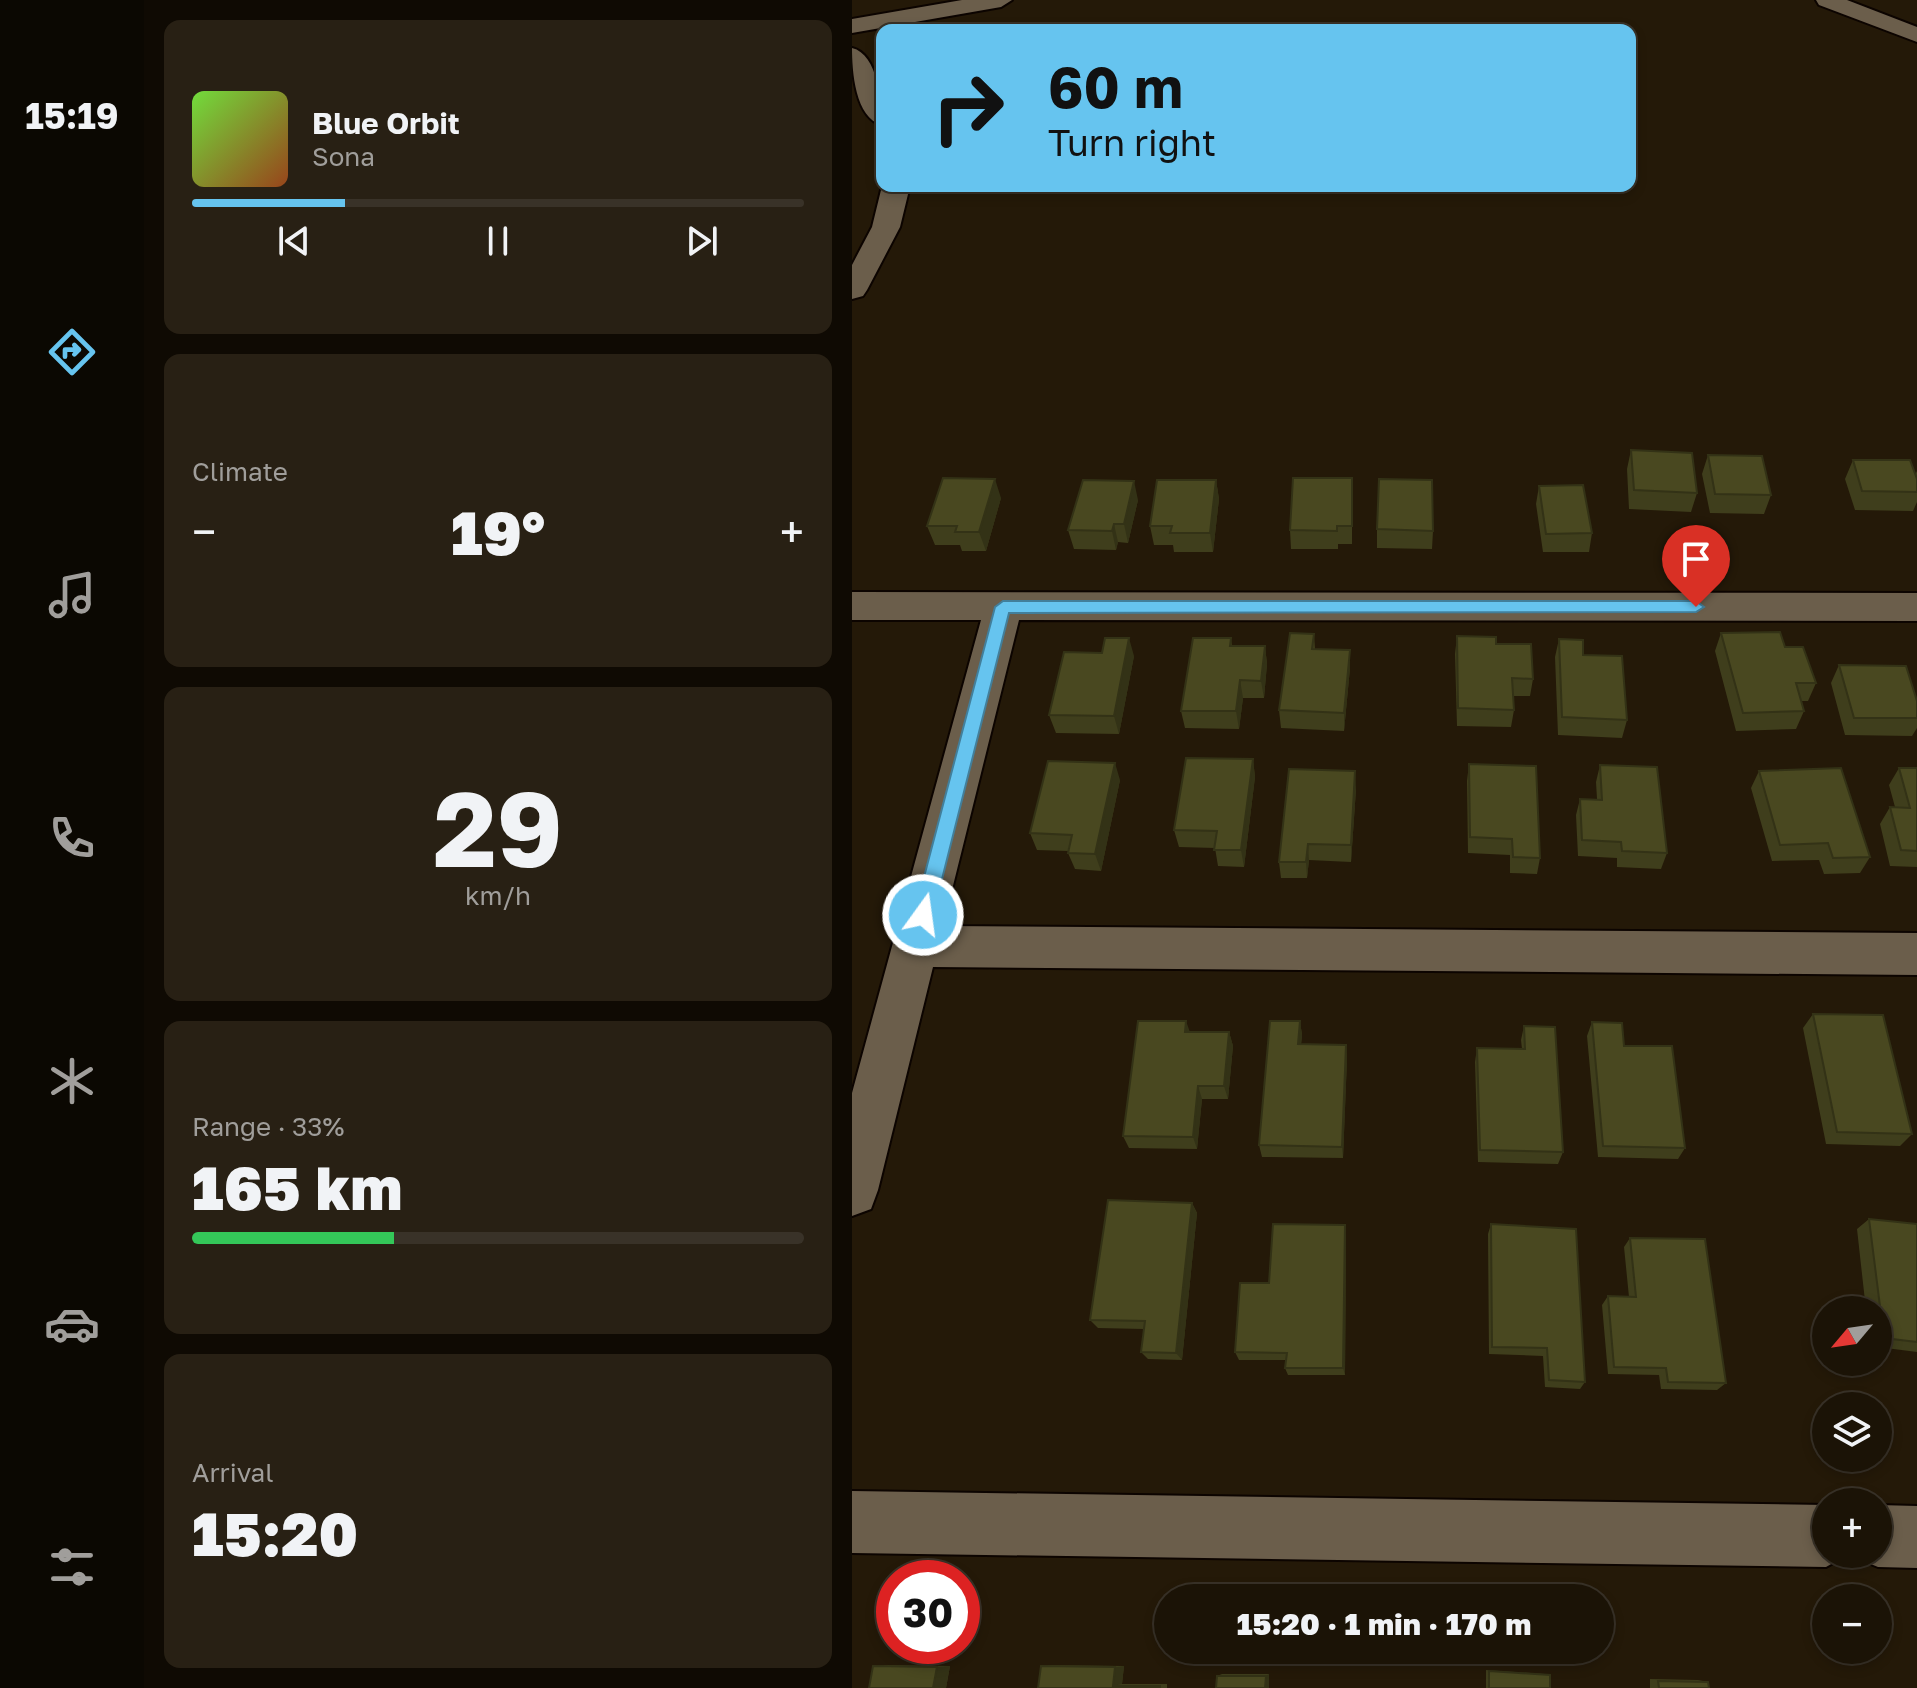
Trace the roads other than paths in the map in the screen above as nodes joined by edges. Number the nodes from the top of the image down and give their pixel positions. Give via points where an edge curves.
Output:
1 (1001, 0) edge
2 (1827, 0) edge
3 (852, 26) edge
4 (1917, 35) edge
5 (852, 55) edge
6 (876, 106) edge
7 (876, 114) edge
8 (852, 116) edge
9 (896, 192) edge
10 (852, 290) edge
11 (852, 606) edge
12 (1003, 607) junction
13 (1917, 607) edge
14 (915, 946) junction
15 (1917, 954) edge
16 (852, 1190) edge
17 (852, 1522) edge
18 (1812, 1536) edge
19 (1892, 1536) edge
20 (1917, 1537) edge

1 - 3 street
2 - 4 street
5 - 6 street
7 - 8 street
9 - 10 street via 880,241
11 - 12 street
12 - 13 street
12 - 14 street
14 - 15 street
14 - 16 street
17 - 18 street
19 - 20 street

